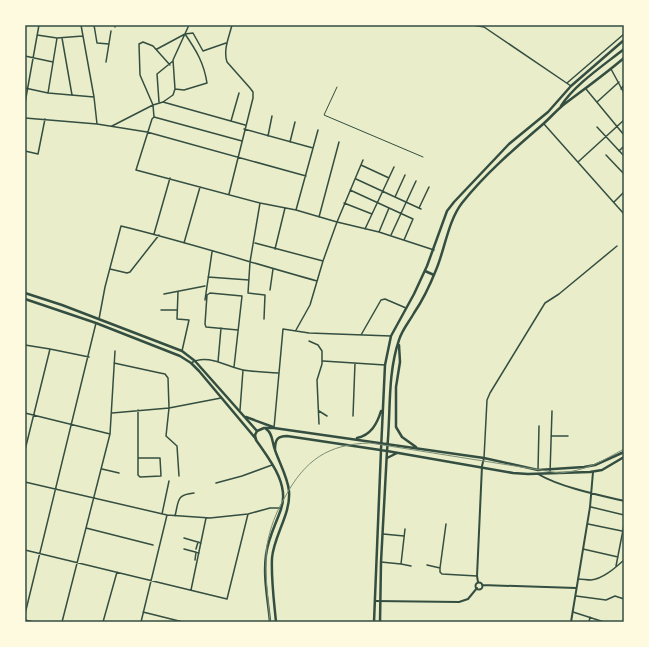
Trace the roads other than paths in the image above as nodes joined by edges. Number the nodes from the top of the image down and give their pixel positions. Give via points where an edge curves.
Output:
1 (39, 25) edge
2 (81, 25) edge
3 (94, 25) edge
4 (189, 25) edge
5 (232, 25) edge
6 (473, 25) edge
7 (485, 26) edge
8 (111, 31) dead end
9 (185, 34) junction
10 (624, 34) edge
11 (38, 35) junction
12 (83, 36) junction
13 (57, 38) junction
14 (62, 38) junction
15 (624, 40) edge
16 (227, 43) junction
17 (109, 44) junction
18 (624, 49) edge
19 (157, 50) junction
20 (25, 56) edge
21 (33, 58) junction
22 (624, 58) edge
23 (53, 62) junction
24 (106, 62) dead end
25 (173, 62) junction
26 (170, 65) junction
27 (611, 69) junction
28 (619, 82) junction
29 (567, 83) junction
30 (624, 85) edge
31 (571, 86) junction
32 (337, 87) dead end
33 (26, 89) edge
34 (175, 89) junction
35 (586, 89) junction
36 (621, 89) junction
37 (48, 93) junction
38 (239, 93) dead end
39 (624, 93) edge
40 (72, 95) junction
41 (94, 97) junction
42 (159, 102) junction
43 (163, 102) junction
44 (597, 102) junction
45 (25, 103) edge
46 (152, 105) junction
47 (561, 107) junction
48 (272, 116) dead end
49 (154, 117) junction
50 (25, 118) edge
51 (46, 119) junction
52 (624, 120) edge
53 (231, 121) junction
54 (295, 122) dead end
55 (97, 124) junction
56 (544, 124) junction
57 (245, 125) junction
58 (112, 126) junction
59 (596, 127) dead end
60 (617, 127) junction
61 (244, 129) junction
62 (318, 130) dead end
63 (147, 132) junction
64 (624, 135) edge
65 (268, 136) junction
66 (606, 136) junction
67 (242, 141) junction
68 (290, 142) junction
69 (339, 142) dead end
70 (624, 146) edge
71 (313, 148) junction
72 (25, 151) edge
73 (619, 151) junction
74 (606, 155) dead end
75 (624, 156) edge
76 (238, 157) junction
77 (423, 157) dead end
78 (363, 160) dead end
79 (578, 162) junction
80 (360, 165) junction
81 (394, 167) dead end
82 (624, 174) edge
83 (405, 175) dead end
84 (306, 176) junction
85 (170, 178) junction
86 (355, 178) junction
87 (389, 178) junction
88 (416, 181) dead end
89 (200, 187) junction
90 (429, 187) dead end
91 (350, 190) junction
92 (383, 190) junction
93 (624, 192) edge
94 (229, 194) junction
95 (395, 197) junction
96 (378, 202) junction
97 (407, 202) junction
98 (614, 202) junction
99 (260, 203) junction
100 (344, 203) junction
101 (285, 208) junction
102 (389, 208) junction
103 (296, 210) junction
104 (372, 214) junction
105 (401, 214) junction
106 (624, 214) edge
107 (319, 217) junction
108 (337, 222) junction
109 (365, 229) junction
110 (378, 232) junction
111 (154, 234) junction
112 (159, 235) junction
113 (391, 235) junction
114 (404, 240) junction
115 (184, 243) junction
116 (254, 243) junction
117 (617, 246) dead end
118 (275, 249) junction
119 (434, 250) junction
120 (212, 252) junction
121 (323, 261) junction
122 (250, 262) junction
123 (110, 269) junction
124 (273, 269) junction
125 (425, 270) junction
126 (434, 275) junction
127 (208, 277) junction
128 (249, 280) junction
129 (317, 281) junction
130 (206, 286) junction
131 (270, 290) dead end
132 (178, 292) junction
133 (25, 293) edge
134 (164, 294) dead end
135 (25, 300) edge
136 (205, 300) dead end
137 (406, 308) junction
138 (161, 310) dead end
139 (178, 310) junction
140 (99, 319) junction
141 (264, 319) dead end
142 (96, 323) junction
143 (221, 328) junction
144 (238, 330) junction
145 (296, 330) junction
146 (361, 335) junction
147 (391, 336) junction
148 (309, 341) dead end
149 (398, 343) junction
150 (25, 345) edge
151 (50, 349) junction
152 (115, 351) dead end
153 (182, 352) junction
154 (89, 357) junction
155 (195, 361) junction
156 (322, 361) junction
157 (218, 362) junction
158 (114, 363) junction
159 (191, 363) junction
160 (355, 363) junction
161 (385, 365) junction
162 (234, 367) junction
163 (243, 370) junction
164 (278, 373) junction
165 (221, 398) junction
166 (382, 406) junction
167 (169, 408) junction
168 (138, 410) junction
169 (318, 411) junction
170 (552, 411) dead end
171 (240, 412) junction
172 (25, 413) edge
173 (112, 413) junction
174 (33, 415) junction
175 (244, 416) junction
176 (328, 416) dead end
177 (353, 416) dead end
178 (318, 424) dead end
179 (71, 425) junction
180 (539, 426) dead end
181 (264, 428) junction
182 (274, 428) junction
183 (257, 430) junction
184 (110, 434) junction
185 (551, 436) junction
186 (568, 436) dead end
187 (351, 438) junction
188 (382, 438) junction
189 (388, 438) junction
190 (256, 440) junction
191 (26, 442) edge
192 (382, 443) junction
193 (388, 444) junction
194 (393, 445) junction
195 (418, 449) junction
196 (25, 450) edge
197 (275, 450) junction
198 (382, 450) junction
199 (388, 450) junction
200 (392, 451) junction
201 (624, 452) edge
202 (400, 453) junction
203 (381, 455) junction
204 (387, 457) junction
205 (624, 457) edge
206 (138, 458) junction
207 (484, 458) junction
208 (272, 464) junction
209 (482, 466) junction
210 (102, 469) junction
211 (538, 470) junction
212 (550, 470) junction
213 (593, 472) junction
214 (119, 473) dead end
215 (538, 474) junction
216 (550, 474) junction
217 (180, 476) dead end
218 (169, 481) dead end
219 (25, 482) edge
220 (216, 483) dead end
221 (56, 489) junction
222 (194, 493) dead end
223 (592, 494) junction
224 (94, 498) junction
225 (624, 501) edge
226 (590, 507) junction
227 (282, 508) junction
228 (162, 514) junction
229 (248, 514) junction
230 (167, 515) junction
231 (624, 515) edge
232 (175, 516) junction
233 (206, 518) junction
234 (446, 524) dead end
235 (588, 524) junction
236 (624, 525) edge
237 (86, 528) junction
238 (405, 530) dead end
239 (622, 531) junction
240 (383, 534) junction
241 (404, 536) junction
242 (184, 538) dead end
243 (623, 538) edge
244 (198, 542) junction
245 (201, 543) junction
246 (153, 545) dead end
247 (184, 549) dead end
248 (196, 549) dead end
249 (583, 549) junction
250 (25, 550) edge
251 (198, 553) junction
252 (40, 554) junction
253 (618, 557) junction
254 (195, 560) dead end
255 (624, 560) edge
256 (77, 562) junction
257 (381, 562) junction
258 (401, 564) junction
259 (427, 565) dead end
260 (411, 566) dead end
261 (440, 568) junction
262 (616, 568) junction
263 (117, 572) junction
264 (477, 576) junction
265 (578, 578) junction
266 (151, 580) junction
267 (478, 582) junction
268 (482, 584) junction
269 (477, 588) junction
270 (576, 588) junction
271 (190, 590) junction
272 (575, 596) junction
273 (624, 599) edge
274 (375, 601) junction
275 (380, 601) junction
276 (143, 612) junction
277 (572, 612) junction
278 (25, 614) edge
279 (590, 618) junction
280 (25, 620) edge
281 (34, 622) edge
282 (62, 622) edge
283 (103, 622) edge
284 (141, 622) edge
285 (183, 622) edge
286 (270, 622) edge
287 (276, 622) edge
288 (374, 622) edge
289 (380, 622) edge
290 (571, 622) edge
291 (590, 622) edge
292 (604, 622) edge

1 - 11 street
2 - 12 street
3 - 17 street via 96,43
4 - 9 street
5 - 16 street
6 - 7 street
7 - 29 street
8 - 17 street
9 - 16 street via 193,33 202,51
9 - 19 street
9 - 25 street
9 - 34 street via 204,66 207,83 184,90
10 - 29 street
11 - 13 street
11 - 21 street
12 - 14 street
12 - 41 street
13 - 14 street
13 - 23 street
14 - 40 street
15 - 31 main road
16 - 57 street via 227,62 252,92
17 - 24 street
18 - 47 main road via 574,90
19 - 26 street
19 - 46 street via 143,42 139,44 140,75
20 - 21 street
21 - 23 street
21 - 33 street
22 - 27 main road
23 - 37 street
25 - 26 street
25 - 34 street
26 - 42 street via 157,74
27 - 28 street
27 - 35 main road
28 - 36 street
28 - 44 street
29 - 31 street
30 - 36 street
31 - 119 main road via 548,112 510,144 454,202 447,211
32 - 77 lane via 324,115
33 - 37 street
33 - 45 street
34 - 43 street via 173,95
35 - 44 street
35 - 47 main road
36 - 39 street
37 - 40 street
38 - 53 street
40 - 41 street
41 - 55 street
42 - 43 street
42 - 46 street
43 - 53 street
44 - 60 street
46 - 49 street
46 - 58 street
47 - 56 main road
48 - 65 street
49 - 63 street
49 - 67 street
50 - 51 street
51 - 55 street
51 - 72 street via 38,154
52 - 60 street
53 - 57 street
54 - 68 street
55 - 58 street
56 - 79 street
56 - 126 main road via 514,149 462,203 455,214
57 - 61 street
58 - 63 street
59 - 66 street
60 - 64 street
60 - 66 street
61 - 65 street
61 - 67 street
62 - 71 street
63 - 76 street
63 - 85 street via 136,170
65 - 68 street
66 - 73 street
66 - 79 street
67 - 76 street
68 - 71 street
69 - 107 street
70 - 73 street
71 - 84 street
73 - 75 street
74 - 82 street
76 - 84 street
76 - 94 street
78 - 80 street
79 - 98 street
80 - 86 street
80 - 87 street
81 - 87 street
83 - 95 street
84 - 103 street
85 - 89 street
85 - 111 street
86 - 91 street
86 - 92 street
87 - 92 street
88 - 97 street
89 - 94 street
89 - 115 street
90 - 97 street via 420,208
91 - 96 street
91 - 100 street
92 - 95 street
92 - 96 street
93 - 98 street
94 - 99 street
95 - 97 street
96 - 102 street
96 - 104 street
97 - 105 street
98 - 106 street
99 - 101 street
99 - 116 street
100 - 104 street
100 - 108 street
101 - 103 street
101 - 118 street
102 - 105 street
102 - 110 street
103 - 107 street
104 - 109 street
105 - 113 street
105 - 114 street via 412,219
107 - 108 street
108 - 109 street
108 - 121 street
109 - 110 street
110 - 113 street
111 - 112 street
111 - 123 street via 121,226
112 - 115 street
112 - 123 street via 130,272 127,274
113 - 114 street
114 - 119 street
115 - 120 street
116 - 118 street
116 - 122 street
117 - 207 street via 546,303 524,336 487,400
118 - 121 street
119 - 125 main road
120 - 122 street
120 - 127 street
121 - 129 street
122 - 124 street
122 - 128 street
123 - 140 street
124 - 129 street
124 - 131 street
125 - 126 main road
125 - 137 main road
126 - 149 main road
127 - 128 street
127 - 130 street
128 - 141 street via 248,293 265,295
129 - 145 street via 310,305
130 - 132 street
130 - 136 street
132 - 134 street
132 - 139 street
133 - 140 main road
135 - 142 main road
137 - 146 street via 385,299 381,300
137 - 147 main road
138 - 139 street
139 - 153 street via 177,318 189,320
140 - 153 main road
142 - 154 street
142 - 159 main road via 173,353
143 - 144 street
143 - 144 street via 206,327 205,324 207,295 210,293 242,296
143 - 157 street
144 - 162 street
145 - 146 street
145 - 164 street via 283,329
146 - 147 street
147 - 161 main road
148 - 156 street via 321,348
149 - 189 main road via 391,388
149 - 195 main road via 400,362 396,387 396,427 402,437
150 - 151 street
151 - 154 street
151 - 174 street
152 - 158 street
153 - 155 main road
154 - 179 street
155 - 157 street via 205,359
155 - 159 street
155 - 171 main road
156 - 160 street
156 - 169 street via 317,380
157 - 162 street
158 - 167 street via 165,374 168,378
158 - 173 street
159 - 165 main road
160 - 161 street
160 - 177 street
161 - 166 main road
162 - 163 street
163 - 164 street
163 - 171 street
164 - 182 street
165 - 167 street
165 - 190 main road
166 - 187 main road via 371,431
166 - 188 main road
167 - 168 street
167 - 217 street via 166,436 177,446
168 - 173 street
168 - 206 street
169 - 176 street
169 - 178 street
170 - 185 street
171 - 175 main road
172 - 174 street
173 - 184 street
174 - 179 street
174 - 191 street
175 - 182 main road
175 - 183 main road
179 - 184 street
179 - 221 street
180 - 211 street
181 - 182 main road
181 - 183 main road
181 - 197 main road via 271,434
182 - 187 main road
183 - 190 main road
184 - 210 street
185 - 186 street
185 - 212 street
187 - 192 main road
188 - 189 main road via 384,441
188 - 192 main road
189 - 193 main road
190 - 208 main road
191 - 196 street
192 - 193 main road
192 - 198 main road
193 - 194 main road
193 - 199 main road
194 - 195 main road
194 - 200 main road via 390,448
195 - 207 main road
197 - 198 main road via 277,438 287,436
197 - 287 main road via 289,489 287,511 272,557
198 - 199 main road
198 - 203 main road
199 - 200 main road
199 - 204 main road
200 - 202 main road
201 - 212 main road via 595,466
202 - 204 main road
202 - 209 main road
203 - 204 main road via 385,452
203 - 274 main road
204 - 240 main road
205 - 213 main road via 602,470
206 - 206 street via 160,458 161,476 139,476
207 - 209 street
207 - 211 main road
208 - 220 street
208 - 227 main road via 283,490
209 - 215 main road via 513,473
209 - 264 street
210 - 214 street
210 - 224 street
211 - 212 main road
211 - 215 street
212 - 216 street
213 - 216 main road
213 - 223 street
215 - 216 main road
215 - 223 street
218 - 228 street
219 - 221 street
221 - 224 street
221 - 252 street
222 - 232 street via 181,496
223 - 225 street
223 - 226 street
224 - 228 street
224 - 237 street
226 - 231 street
226 - 235 street
227 - 229 street via 270,508
227 - 286 main road via 273,527 266,555
228 - 230 street
229 - 233 street
229 - 271 street via 227,599
230 - 232 street
230 - 266 street
232 - 233 street
233 - 245 street
234 - 261 street
235 - 239 street
235 - 249 street
236 - 239 street
237 - 246 street
237 - 256 street
238 - 241 street
239 - 243 street
240 - 241 street
240 - 257 main road
241 - 258 street
242 - 244 street
243 - 253 street
244 - 245 street
244 - 248 street
245 - 251 street
247 - 251 street
249 - 253 street
249 - 265 street
250 - 252 street
251 - 254 street
251 - 271 street
252 - 256 street
252 - 278 street
253 - 262 street
255 - 262 street
256 - 263 street
256 - 282 street
257 - 258 street
257 - 275 main road
258 - 260 street
259 - 261 street
261 - 264 street via 442,574
262 - 265 street via 593,580
263 - 266 street
263 - 283 street
264 - 267 street
265 - 270 street
266 - 271 street
266 - 276 street
267 - 268 street
267 - 269 street
268 - 269 street via 481,588
268 - 270 street
269 - 275 street via 468,599 459,602
270 - 272 street
272 - 273 street via 606,600 615,596
272 - 277 street
274 - 275 street
274 - 288 main road
275 - 289 main road
276 - 284 street
276 - 285 street
277 - 279 street
277 - 290 street
279 - 291 street
279 - 292 street
280 - 281 street

